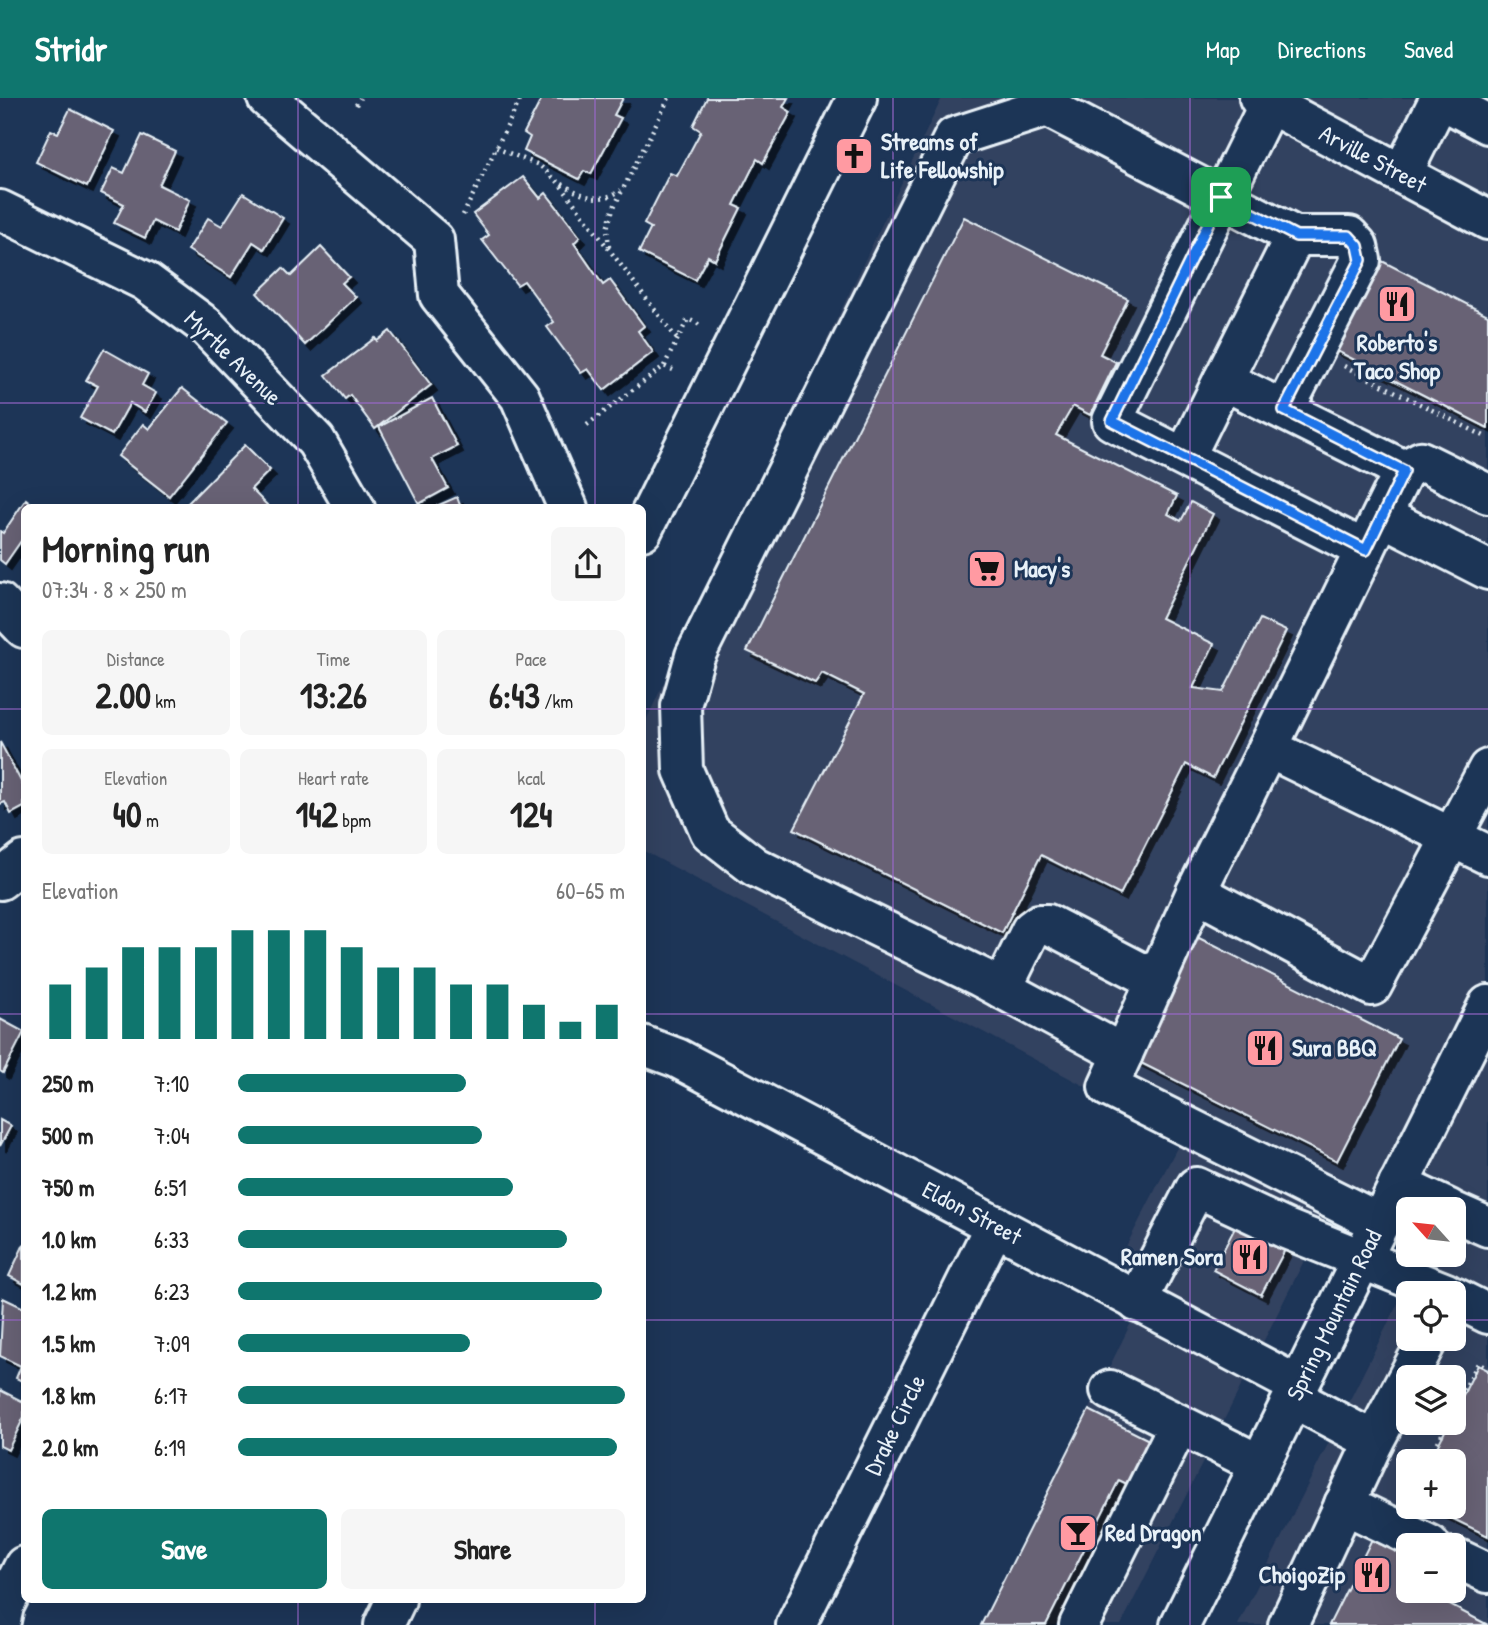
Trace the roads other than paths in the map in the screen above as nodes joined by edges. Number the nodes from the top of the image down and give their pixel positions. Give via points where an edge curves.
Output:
1 (267, 98) edge
2 (857, 98) edge
3 (1440, 98) edge
4 (1264, 101) edge
5 (1049, 102) edge
6 (1488, 124) edge
7 (1402, 174) junction
8 (1221, 197) junction
9 (0, 210) edge
10 (1488, 220) edge
11 (1296, 236) junction
12 (1223, 380) junction
13 (1284, 410) junction
14 (1185, 457) junction
15 (1404, 471) junction
16 (1488, 494) edge
17 (353, 504) edge
18 (566, 504) edge
19 (1382, 516) junction
20 (646, 523) edge
21 (1366, 550) junction
22 (1488, 570) edge
23 (0, 603) edge
24 (21, 625) edge
25 (1268, 748) junction
26 (1488, 769) edge
27 (1453, 838) junction
28 (1488, 856) edge
29 (21, 863) edge
30 (0, 880) edge
31 (1196, 892) junction
32 (1156, 980) junction
33 (1002, 989) junction
34 (1484, 1025) edge
35 (646, 1046) edge
36 (1123, 1054) junction
37 (1398, 1185) junction
38 (1424, 1197) edge
39 (1380, 1223) junction
40 (995, 1225) junction
41 (1362, 1258) junction
42 (1417, 1281) edge
43 (1137, 1302) junction
44 (1466, 1303) edge
45 (1488, 1314) edge
46 (1422, 1351) edge
47 (1110, 1390) dead end
48 (1296, 1392) junction
49 (1179, 1424) junction
50 (1374, 1441) junction
51 (1259, 1464) junction
52 (1344, 1504) junction
53 (1405, 1533) edge
54 (1466, 1563) edge
55 (21, 1572) edge
56 (1488, 1573) edge
57 (395, 1603) edge
58 (0, 1625) edge
59 (384, 1625) edge
60 (796, 1625) edge
61 (1080, 1625) edge
62 (1180, 1625) edge
63 (1288, 1625) edge

1 - 18 street via 434,240 439,295 520,397
2 - 20 street
3 - 6 street
3 - 7 street
4 - 7 street, Arville Street
4 - 8 street
5 - 8 street
5 - 33 street via 954,137 695,656 681,706 682,770 710,832 755,867
7 - 10 street, Arville Street
8 - 11 street
8 - 14 street via 1112,421
9 - 17 street, Myrtle Avenue via 145,281 206,326 316,441
11 - 12 street
11 - 13 street via 1349,236 1358,246 1361,260
12 - 13 street
12 - 14 street
13 - 15 street
14 - 21 street
15 - 16 street via 1421,461
15 - 19 street
19 - 21 street
19 - 22 street
21 - 25 street
23 - 24 street
25 - 27 street
25 - 31 street
26 - 27 street
27 - 28 street
27 - 31 street via 1372,986
29 - 30 street
31 - 32 street
32 - 33 street via 1048,924 1039,924 1031,930
32 - 36 street
33 - 36 street
34 - 37 street, Spring Mountain Road
35 - 40 street, Eldon Street via 677,1058
36 - 39 street via 1108,1087
37 - 38 street
37 - 39 street, Spring Mountain Road
39 - 41 street, Spring Mountain Road
40 - 43 street, Eldon Street
40 - 60 street, Drake Circle
41 - 42 street
41 - 43 street via 1196,1187
41 - 48 street, Spring Mountain Road
43 - 48 street, Eldon Street
44 - 45 street
46 - 50 street
47 - 49 street
48 - 50 street, Eldon Street
48 - 51 street, Spring Mountain Road
49 - 51 street
49 - 61 street
50 - 52 street
51 - 62 street, Spring Mountain Road
52 - 53 street
52 - 63 street
54 - 56 street
55 - 58 street
57 - 59 street

